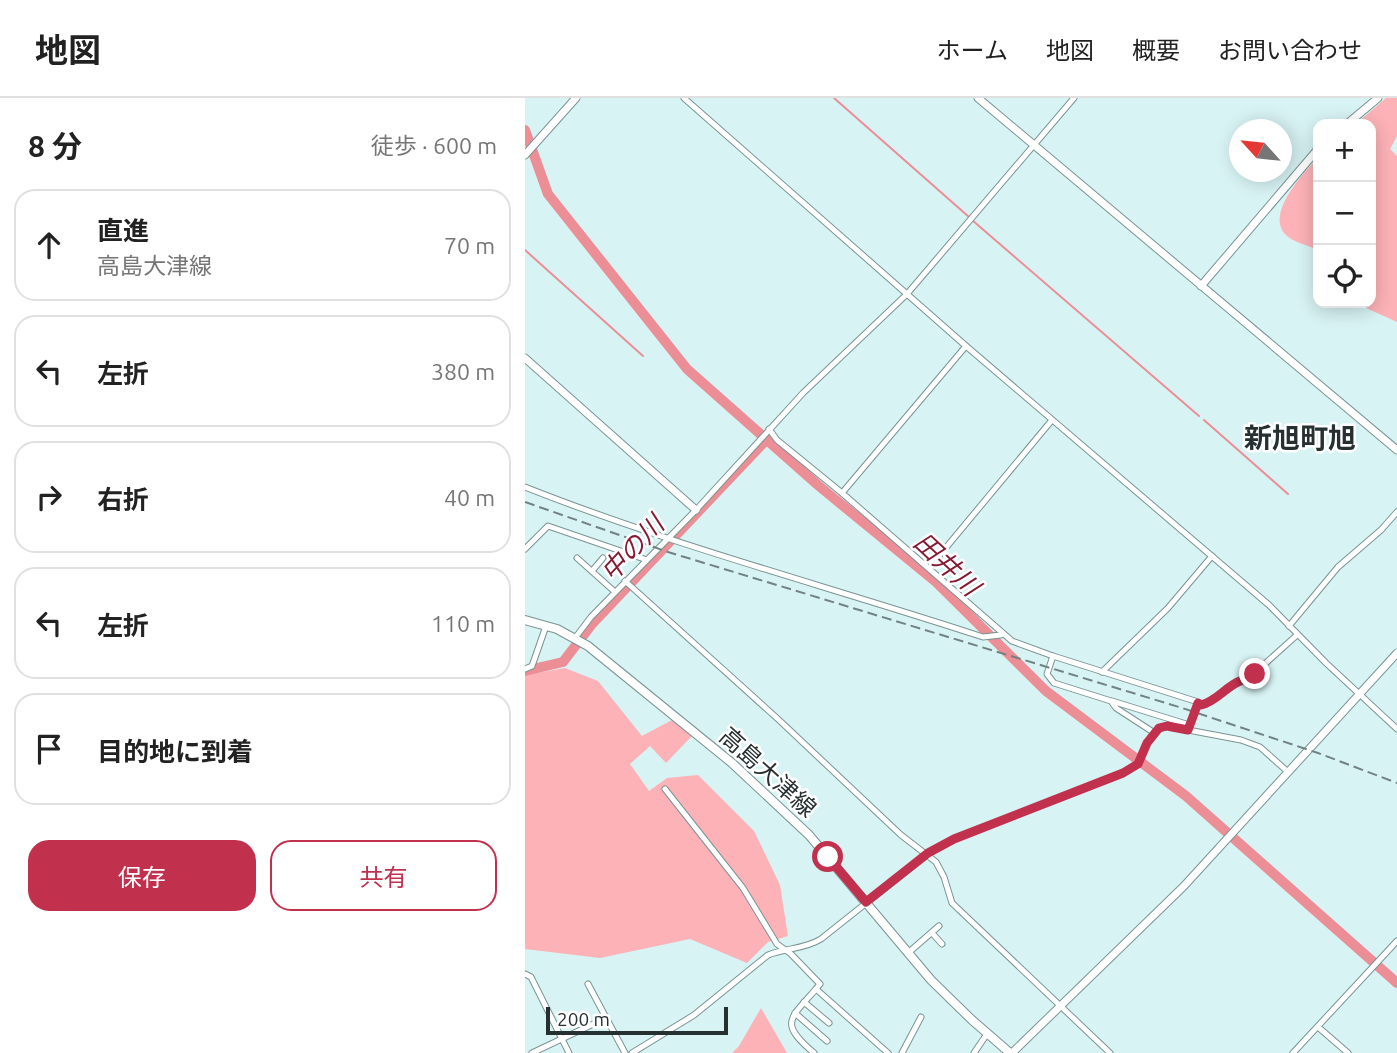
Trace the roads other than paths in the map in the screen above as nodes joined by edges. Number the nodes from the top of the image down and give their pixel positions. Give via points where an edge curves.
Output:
1 (576, 98) edge
2 (684, 98) edge
3 (978, 98) edge
4 (1074, 98) edge
5 (1378, 98) edge
6 (1353, 119) edge
7 (1033, 145) junction
8 (525, 155) edge
9 (1313, 155) edge
10 (1201, 286) junction
11 (907, 293) junction
12 (966, 346) junction
13 (525, 358) edge
14 (1052, 420) junction
15 (769, 429) junction
16 (1397, 450) edge
17 (525, 487) edge
18 (842, 493) junction
19 (696, 510) junction
20 (1397, 512) edge
21 (668, 539) junction
22 (525, 549) edge
23 (1212, 556) junction
24 (577, 558) dead end
25 (604, 558) dead end
26 (647, 559) junction
27 (929, 568) junction
28 (592, 571) junction
29 (625, 581) junction
30 (615, 592) junction
31 (525, 620) edge
32 (546, 626) junction
33 (1289, 626) junction
34 (1000, 635) junction
35 (1297, 635) junction
36 (578, 639) junction
37 (1397, 653) edge
38 (1053, 656) junction
39 (525, 669) edge
40 (1102, 672) junction
41 (1360, 693) junction
42 (1111, 701) junction
43 (1198, 703) junction
44 (1397, 729) edge
45 (1188, 730) junction
46 (1153, 732) junction
47 (1288, 772) junction
48 (665, 789) dead end
49 (928, 853) junction
50 (866, 902) junction
51 (939, 926) dead end
52 (932, 933) junction
53 (1397, 941) edge
54 (942, 944) dead end
55 (1391, 947) junction
56 (782, 949) junction
57 (1397, 952) edge
58 (908, 953) junction
59 (525, 974) edge
60 (588, 984) dead end
61 (816, 989) junction
62 (804, 1002) junction
63 (1060, 1005) junction
64 (795, 1013) junction
65 (921, 1017) dead end
66 (606, 1018) junction
67 (829, 1023) dead end
68 (1318, 1027) junction
69 (987, 1034) junction
70 (562, 1040) junction
71 (827, 1041) dead end
72 (532, 1053) edge
73 (569, 1053) edge
74 (625, 1053) edge
75 (632, 1053) edge
76 (814, 1053) edge
77 (888, 1053) edge
78 (902, 1053) edge
79 (974, 1053) edge
80 (1011, 1053) edge
81 (1110, 1053) edge
82 (1293, 1053) edge
83 (1348, 1053) edge

1 - 8 street
2 - 11 street
3 - 7 street
4 - 7 street
5 - 6 street
7 - 10 street
7 - 11 street
9 - 10 street
10 - 16 street
11 - 12 street
11 - 15 street
12 - 14 street
12 - 18 street
13 - 19 street
14 - 23 street
14 - 27 street
15 - 18 street
15 - 19 street
17 - 21 street
18 - 27 street
19 - 21 street
20 - 33 street via 1338,567
21 - 26 street
21 - 34 street via 987,637
22 - 26 street via 548,526
23 - 33 street
23 - 40 street via 1168,608
24 - 28 street
25 - 28 street
26 - 29 street
27 - 34 street
28 - 30 street
29 - 30 street
29 - 49 street via 901,835
30 - 36 street
31 - 32 main road, 高島大津線
32 - 36 main road, 高島大津線
32 - 39 street via 532,666
33 - 35 street
34 - 38 street
35 - 41 street
35 - 43 street via 1248,679 1213,702
36 - 50 main road, 高島大津線 via 769,797 809,835
37 - 41 street
38 - 40 street
38 - 42 street via 1047,674 1054,683
40 - 43 street
41 - 44 street
41 - 47 street
42 - 45 street via 1186,724
42 - 46 street
43 - 45 street
45 - 46 street via 1167,726
45 - 47 street via 1260,747
46 - 49 street via 1138,763 1106,781
47 - 63 street via 1184,886
48 - 56 street via 743,888
49 - 50 street
49 - 63 street via 944,877 952,903
50 - 56 street via 810,946
50 - 58 main road, 高島大津線
51 - 52 street
52 - 54 street
52 - 58 street
53 - 55 street
55 - 57 street
55 - 68 street
56 - 61 street via 820,984
56 - 75 street
58 - 69 main road, 高島大津線
59 - 70 street via 531,977
60 - 66 street
61 - 62 street
61 - 77 street
62 - 64 street
62 - 67 street
63 - 80 street
63 - 81 street
64 - 71 street
64 - 76 street via 791,1030
65 - 78 street
66 - 70 street
66 - 74 street
68 - 82 street
68 - 83 street
69 - 79 street
69 - 80 main road, 高島大津線
70 - 72 street
70 - 73 street

